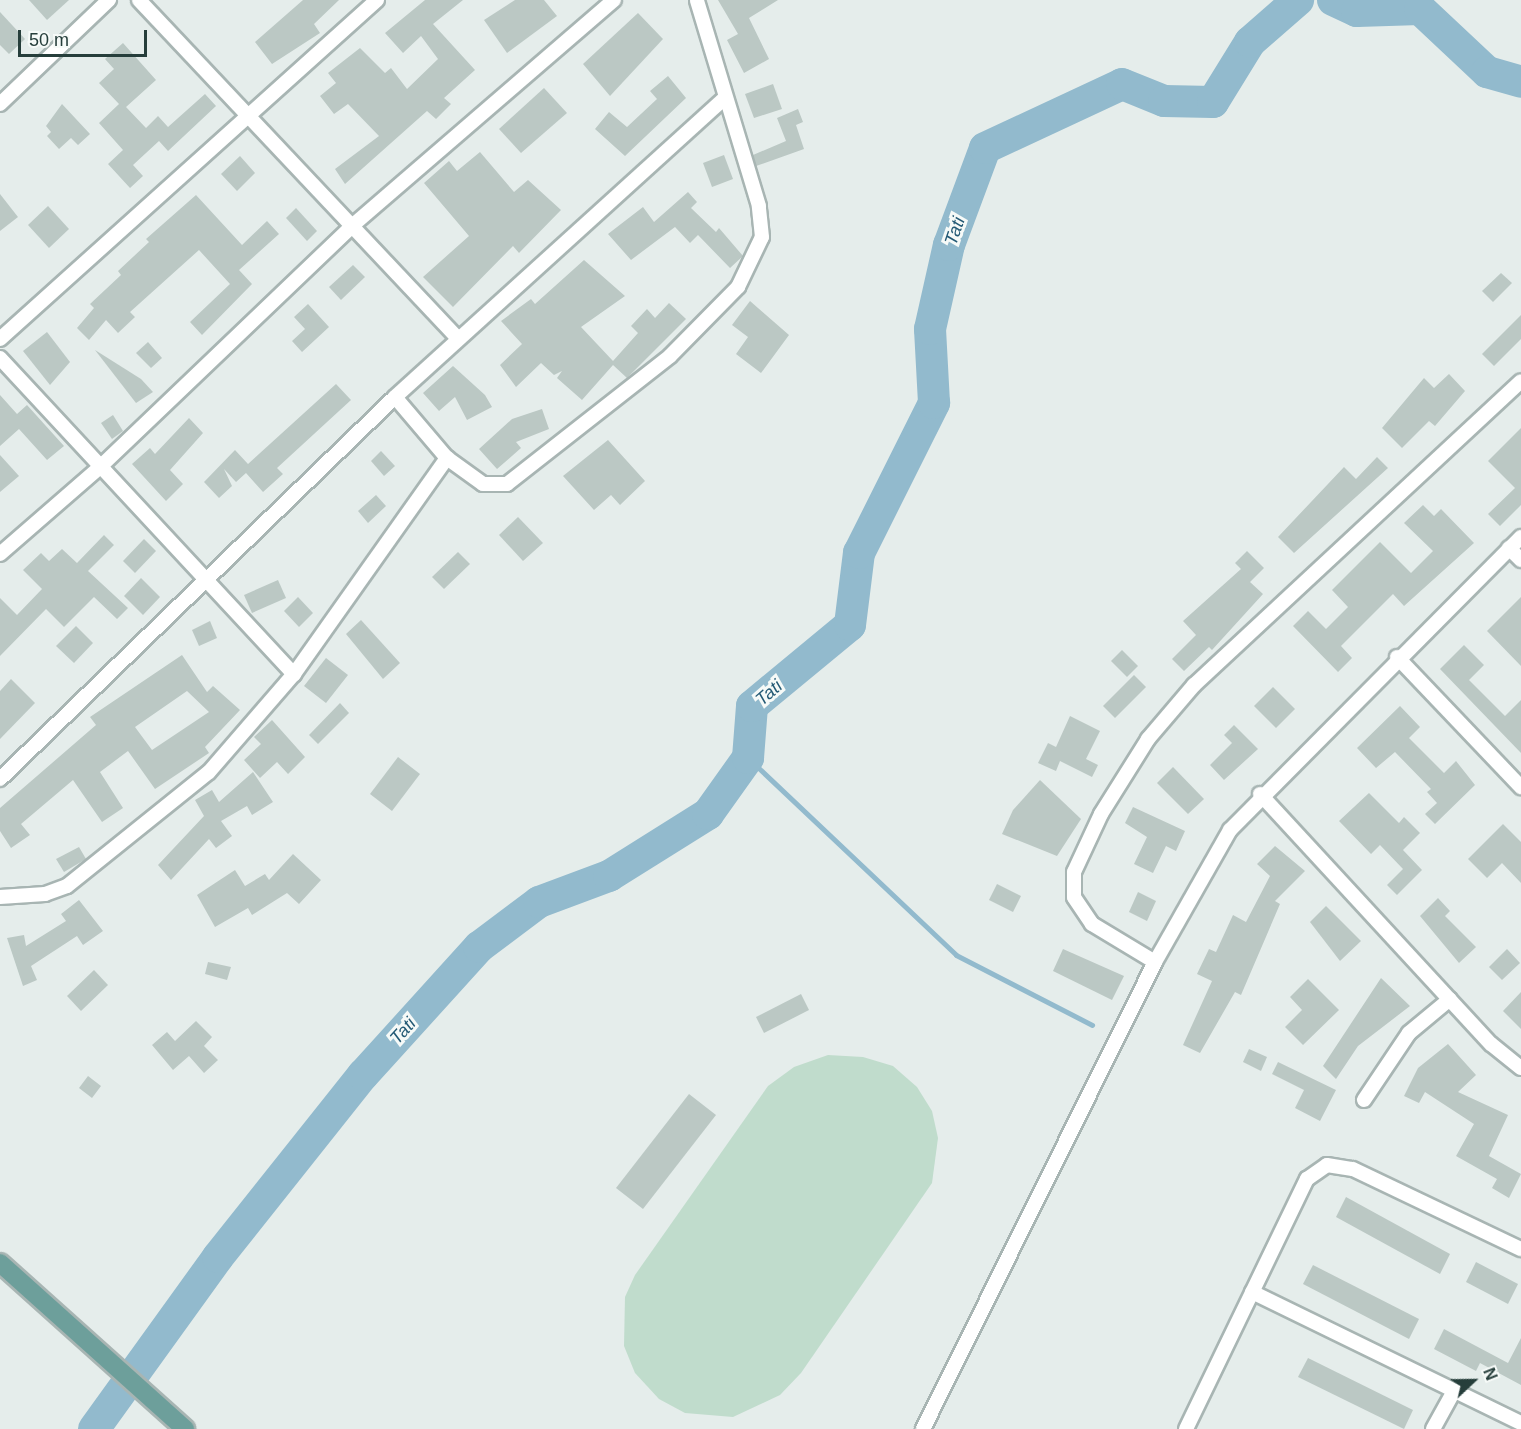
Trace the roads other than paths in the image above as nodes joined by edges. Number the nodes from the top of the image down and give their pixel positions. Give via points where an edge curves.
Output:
1 (109, 0) edge
2 (139, 0) edge
3 (377, 0) edge
4 (614, 0) edge
5 (697, 0) edge
6 (723, 100) junction
7 (0, 104) edge
8 (247, 115) junction
9 (352, 226) junction
10 (458, 338) junction
11 (0, 339) edge
12 (0, 358) edge
13 (1521, 381) edge
14 (395, 397) junction
15 (447, 458) junction
16 (100, 467) junction
17 (1521, 537) edge
18 (1509, 548) junction
19 (0, 554) edge
20 (1521, 560) edge
21 (204, 581) junction
22 (1396, 657) junction
23 (294, 674) junction
24 (0, 779) edge
25 (1521, 788) edge
26 (1260, 794) junction
27 (0, 897) edge
28 (1155, 962) junction
29 (1450, 999) junction
30 (1521, 1068) edge
31 (1364, 1101) dead end
32 (1521, 1249) edge
33 (0, 1263) edge
34 (1252, 1292) junction
35 (1454, 1391) junction
36 (1521, 1423) edge
37 (1188, 1428) edge
38 (185, 1429) edge
39 (923, 1429) edge
40 (1433, 1429) edge

1 - 7 street
2 - 8 street
3 - 8 street
4 - 9 street
5 - 6 street
6 - 10 street
6 - 15 street via 761,222 757,254 738,287 670,356 517,479 483,484
8 - 9 street
8 - 11 street
9 - 10 street
9 - 16 street
10 - 14 street
12 - 16 street
13 - 28 street via 1194,686 1148,739 1101,814 1074,872 1074,897 1092,924
14 - 15 street
14 - 21 street
15 - 23 street
16 - 19 street
16 - 21 street
17 - 18 street
18 - 20 street
18 - 22 street
21 - 23 street
21 - 24 street
22 - 25 street
22 - 26 street
23 - 27 street via 209,772 67,886 45,894
26 - 28 street via 1209,862
26 - 29 street
28 - 39 street
29 - 30 street
29 - 31 street via 1409,1033
32 - 34 street via 1353,1169 1326,1166 1307,1179
33 - 38 main road
34 - 35 street
34 - 37 street
35 - 36 street
35 - 40 street

